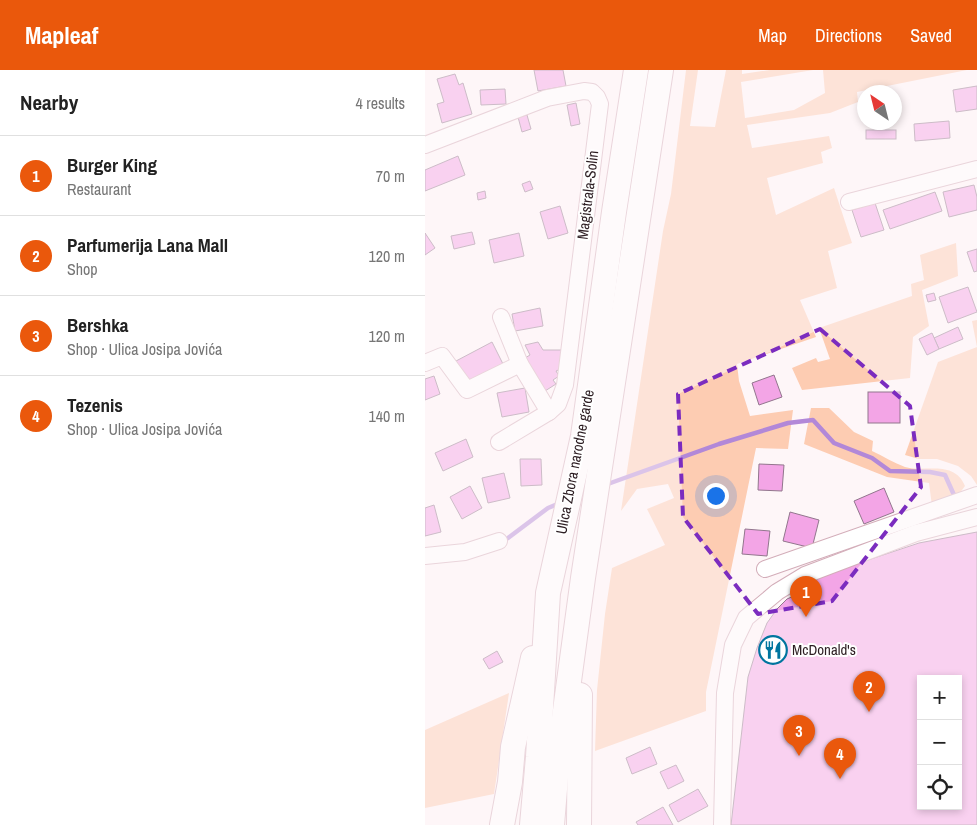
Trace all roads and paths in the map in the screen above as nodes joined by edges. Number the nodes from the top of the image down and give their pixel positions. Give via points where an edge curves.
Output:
1 (636, 70) edge
2 (661, 70) edge
3 (425, 145) edge
4 (976, 171) edge
5 (849, 202) dead end
6 (501, 317) dead end
7 (425, 363) edge
8 (520, 364) junction
9 (549, 412) junction
10 (595, 437) junction
11 (499, 442) dead end
12 (977, 496) edge
13 (977, 518) edge
14 (499, 541) dead end
15 (425, 556) edge
16 (765, 569) dead end
17 (583, 578) junction
18 (548, 593) junction
19 (502, 825) edge
20 (532, 825) edge
21 (553, 825) edge
22 (579, 825) edge
23 (722, 825) edge

1 - 10 highway, Ulica Zbora narodne garde via 614,212
2 - 10 highway, Ulica Zbora narodne garde
3 - 9 street, Magistrala-Solin via 547,98 584,91 597,97 599,104 565,385 558,404
4 - 5 street
6 - 8 street
7 - 8 street via 442,356 467,390
8 - 9 street
9 - 11 street, Magistrala-Solin
10 - 17 highway, Ulica Zbora narodne garde
10 - 18 highway, Ulica Zbora narodne garde
12 - 16 street
13 - 23 street via 805,575 786,593 746,618 733,645 725,693
14 - 15 street via 465,552
17 - 21 highway, Ulica Zbora narodne garde via 556,777
17 - 22 highway
18 - 19 highway via 520,714
18 - 20 highway, Ulica Zbora narodne garde

